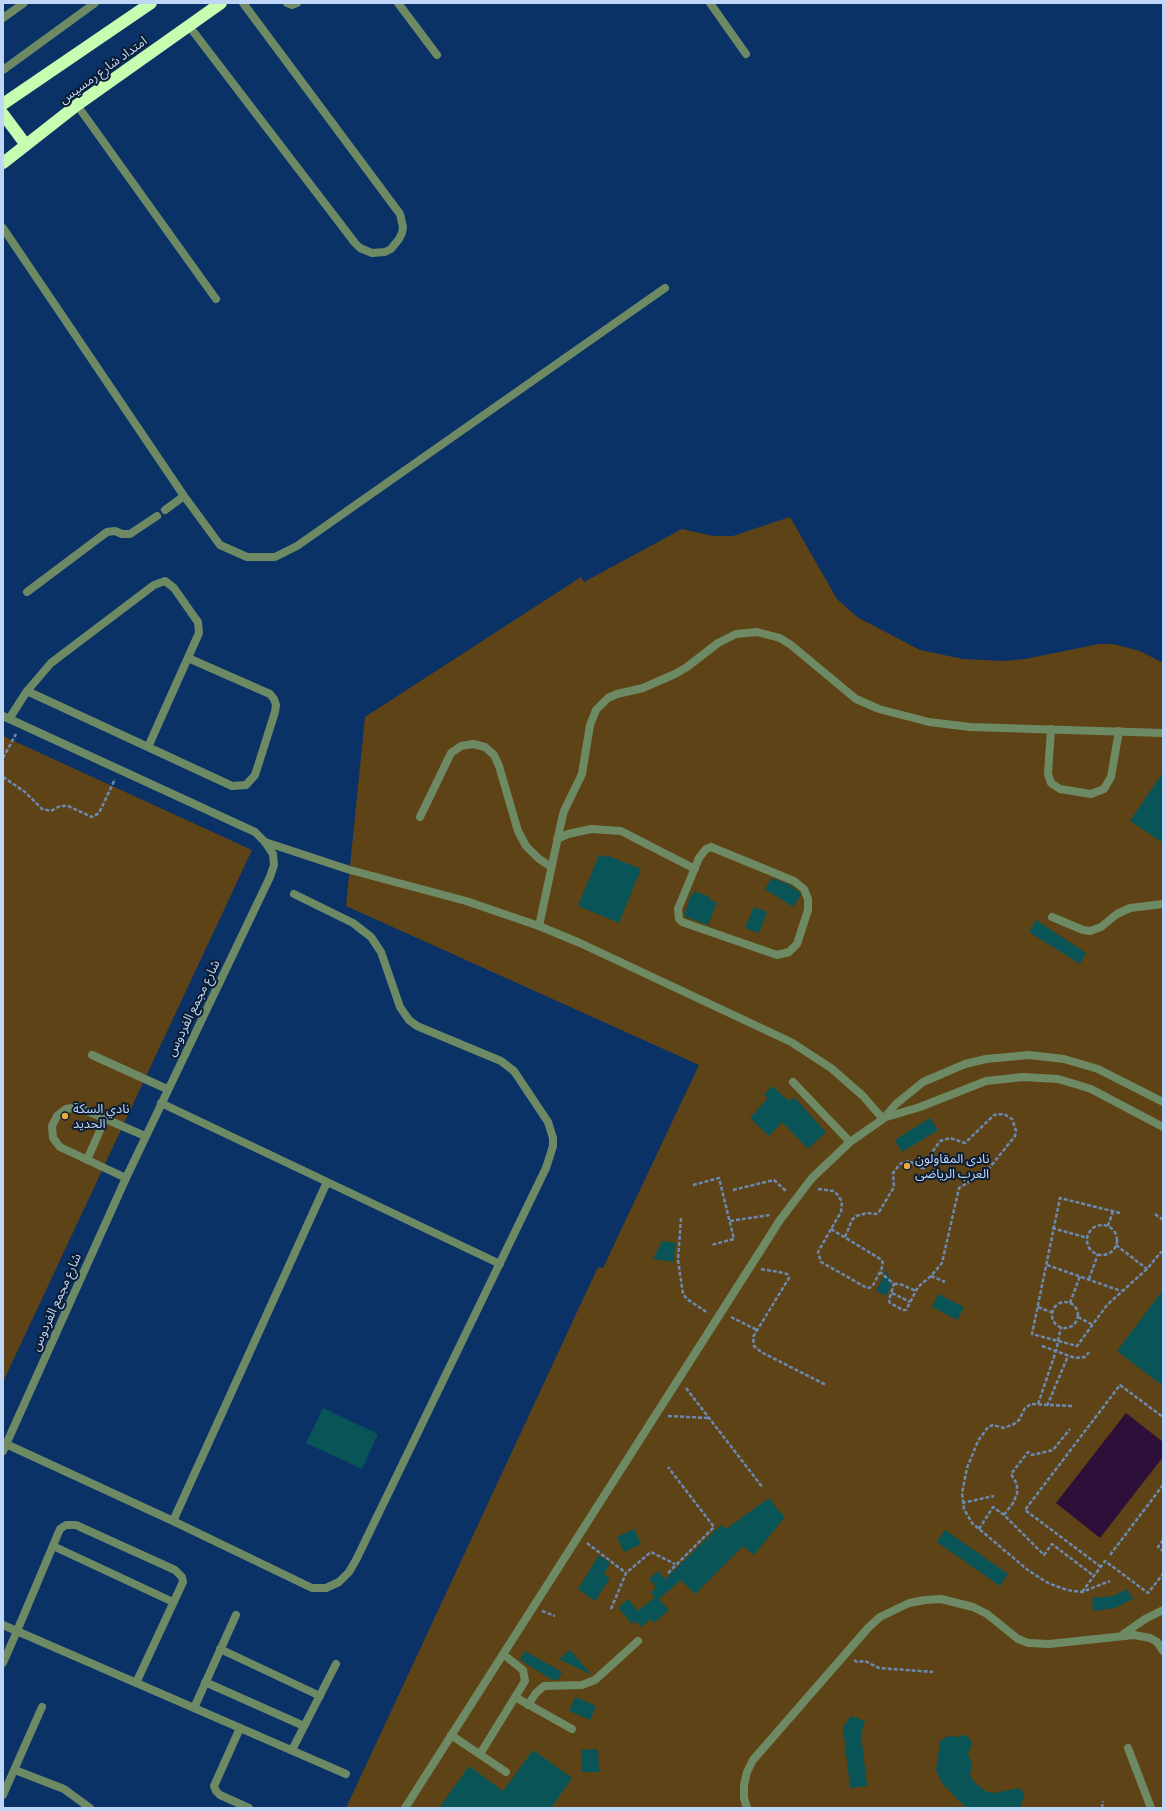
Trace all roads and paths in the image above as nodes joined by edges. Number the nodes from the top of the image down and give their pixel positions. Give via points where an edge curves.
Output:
1 (24, 3) edge
2 (95, 3) edge
3 (150, 3) edge
4 (221, 3) edge
5 (243, 3) edge
6 (287, 3) edge
7 (297, 3) edge
8 (398, 3) edge
9 (710, 3) edge
10 (3, 18) edge
11 (189, 26) junction
12 (746, 54) dead end
13 (437, 55) dead end
14 (3, 70) edge
15 (3, 104) edge
16 (77, 105) junction
17 (3, 114) edge
18 (26, 145) junction
19 (3, 163) edge
20 (3, 228) edge
21 (665, 288) dead end
22 (216, 299) dead end
23 (184, 496) junction
24 (165, 510) dead end
25 (157, 516) dead end
26 (28, 592) dead end
27 (188, 658) junction
28 (27, 690) junction
29 (6, 718) edge
30 (21, 724) junction
31 (1051, 730) junction
32 (1119, 731) junction
33 (1163, 734) edge
34 (148, 747) junction
35 (3, 758) edge
36 (119, 769) junction
37 (3, 777) edge
38 (420, 817) dead end
39 (557, 839) junction
40 (265, 842) junction
41 (551, 867) junction
42 (695, 869) junction
43 (294, 894) dead end
44 (1163, 904) edge
45 (1052, 917) dead end
46 (539, 926) junction
47 (92, 1055) dead end
48 (793, 1082) dead end
49 (167, 1089) junction
50 (1163, 1102) edge
51 (161, 1103) junction
52 (105, 1119) junction
53 (883, 1119) junction
54 (1163, 1127) edge
55 (145, 1136) junction
56 (850, 1142) junction
57 (87, 1160) junction
58 (126, 1178) junction
59 (328, 1182) junction
60 (693, 1185) dead end
61 (803, 1189) junction
62 (733, 1190) dead end
63 (795, 1198) junction
64 (1113, 1211) junction
65 (1120, 1213) dead end
66 (1155, 1214) dead end
67 (681, 1218) dead end
68 (780, 1220) junction
69 (1163, 1220) edge
70 (730, 1221) junction
71 (1108, 1226) junction
72 (1052, 1228) junction
73 (831, 1229) junction
74 (845, 1237) junction
75 (1088, 1238) junction
76 (711, 1245) dead end
77 (1116, 1245) junction
78 (1163, 1253) edge
79 (1098, 1254) junction
80 (500, 1264) junction
81 (1047, 1265) junction
82 (1147, 1269) junction
83 (747, 1271) junction
84 (880, 1272) junction
85 (931, 1276) junction
86 (1080, 1276) junction
87 (1089, 1279) junction
88 (945, 1282) dead end
89 (894, 1284) junction
90 (916, 1290) junction
91 (1121, 1291) junction
92 (892, 1293) junction
93 (910, 1302) junction
94 (1070, 1303) junction
95 (1038, 1308) junction
96 (1052, 1313) junction
97 (719, 1315) junction
98 (1078, 1317) junction
99 (1093, 1325) junction
100 (1061, 1327) junction
101 (757, 1330) junction
102 (1058, 1341) junction
103 (1042, 1346) dead end
104 (1056, 1351) junction
105 (1089, 1352) dead end
106 (1068, 1356) junction
107 (679, 1378) junction
108 (826, 1385) dead end
109 (1038, 1404) junction
110 (1047, 1406) junction
111 (1072, 1406) dead end
112 (653, 1418) junction
113 (709, 1418) junction
114 (1163, 1418) edge
115 (1070, 1429) dead end
116 (4, 1448) edge
117 (668, 1467) dead end
118 (1163, 1486) edge
119 (763, 1488) dead end
120 (994, 1496) dead end
121 (962, 1503) junction
122 (1004, 1515) junction
123 (173, 1521) junction
124 (980, 1528) junction
125 (578, 1536) junction
126 (1163, 1540) edge
127 (53, 1546) junction
128 (1163, 1551) edge
129 (1110, 1555) dead end
130 (675, 1564) junction
131 (1101, 1567) junction
132 (668, 1572) dead end
133 (626, 1573) junction
134 (1163, 1574) edge
135 (1094, 1576) junction
136 (1110, 1581) dead end
137 (1082, 1592) junction
138 (173, 1602) junction
139 (611, 1609) dead end
140 (1163, 1610) edge
141 (236, 1615) dead end
142 (3, 1625) edge
143 (17, 1631) junction
144 (1121, 1636) junction
145 (638, 1641) dead end
146 (220, 1649) junction
147 (1163, 1651) edge
148 (847, 1652) junction
149 (503, 1654) junction
150 (3, 1663) edge
151 (336, 1664) dead end
152 (933, 1672) dead end
153 (205, 1682) junction
154 (136, 1683) junction
155 (320, 1696) junction
156 (515, 1697) junction
157 (528, 1705) junction
158 (42, 1707) dead end
159 (194, 1708) junction
160 (304, 1726) junction
161 (240, 1728) junction
162 (572, 1729) dead end
163 (451, 1734) junction
164 (1128, 1748) dead end
165 (292, 1750) junction
166 (480, 1754) junction
167 (15, 1770) junction
168 (506, 1772) dead end
169 (346, 1774) dead end
170 (3, 1796) edge
171 (1103, 1801) dead end
172 (90, 1808) edge
173 (249, 1808) edge
174 (405, 1808) edge
175 (747, 1808) edge
176 (1102, 1808) edge
177 (1151, 1808) edge

1 - 10 street
2 - 14 street
3 - 15 highway, امتداد شارع رمسيس
4 - 11 highway, امتداد شارع رمسيس
5 - 11 street via 400,214 402,233 391,249 372,253 355,243
6 - 7 street
8 - 13 street
9 - 12 street
11 - 16 highway, امتداد شارع رمسيس
16 - 18 highway, امتداد شارع رمسيس
16 - 22 street
17 - 18 highway
18 - 19 highway, امتداد شارع رمسيس
20 - 23 street
21 - 23 street via 297,546 275,557 247,557 220,545
23 - 24 street
25 - 26 street via 130,534 107,532
27 - 28 street via 199,633 198,622 170,583 159,582 60,656
27 - 34 street
27 - 34 street via 270,694 274,699 275,712 255,775 246,785 232,786
28 - 29 street
28 - 34 street
29 - 30 street, شارع مجمع الفردوس
30 - 35 path
30 - 36 street, شارع مجمع الفردوس
31 - 32 street
31 - 32 street via 1048,774 1051,783 1060,789 1091,794 1104,789 1111,777
31 - 39 street via 950,725 879,709 847,693 780,638 757,632 736,634 718,643 675,674 643,688 616,694 601,704 592,718 582,774 564,811
32 - 33 street
36 - 37 path via 99,813 92,817 68,806 60,806 51,811 42,809 25,792
36 - 40 street, شارع مجمع الفردوس via 255,832
38 - 41 street via 451,753 461,746 473,744 484,747 494,755 499,766 518,831 526,846
39 - 41 street
39 - 42 street via 591,829 621,831
40 - 46 street via 350,870 428,889
40 - 49 street, شارع مجمع الفردوس via 273,854 274,865 270,877
41 - 46 street
42 - 42 street via 678,909 677,916 682,922 777,955 794,949 809,904 807,894 799,884 711,847 702,853
43 - 80 street via 363,929 381,952 397,1001 409,1020 417,1026 508,1065 520,1077 548,1122 553,1146 546,1168
44 - 45 street via 1130,908 1117,914 1102,927 1090,931
46 - 53 street via 791,1042 831,1068 863,1096
47 - 49 street
48 - 56 street
49 - 51 street, شارع مجمع الفردوس
50 - 53 street via 1114,1076 1081,1063 1046,1056 1007,1056 965,1064 938,1075 909,1092
51 - 55 street, شارع مجمع الفردوس
51 - 59 street
52 - 55 street
52 - 57 street
52 - 57 street via 78,1107 66,1108 56,1116 52,1126 53,1138 60,1147
53 - 54 street via 986,1081 1023,1077 1058,1079 1091,1089
53 - 56 street
55 - 58 street, شارع مجمع الفردوس
56 - 61 street
57 - 58 street
58 - 116 street, شارع مجمع الفردوس
59 - 80 street
59 - 123 street
60 - 70 path via 720,1178
61 - 63 street
61 - 73 path via 829,1190 840,1197 841,1212
62 - 63 path via 774,1180
63 - 68 street
64 - 65 path
64 - 71 path
64 - 72 path via 1060,1198
66 - 69 path
67 - 97 path via 678,1260 683,1294 687,1299
68 - 70 path via 770,1214
68 - 83 street
70 - 76 path via 734,1239
71 - 75 path via 1098,1226
71 - 77 path via 1116,1234
72 - 75 path
72 - 81 path
73 - 74 path
73 - 84 path via 818,1252 824,1265 867,1288 873,1286
74 - 84 path via 882,1260
74 - 85 path via 856,1216 879,1212 894,1187 893,1173 900,1164 909,1161 924,1168 933,1161 933,1151 940,1141 950,1138 965,1143 994,1115 1004,1114 1015,1124 1015,1136 987,1171 959,1188 943,1259
75 - 79 path via 1091,1249
77 - 79 path via 1109,1253
77 - 82 path
78 - 82 path via 1161,1252
79 - 87 path
80 - 123 street via 356,1560 339,1582 326,1588 312,1588
81 - 86 path
81 - 95 path
82 - 91 path
83 - 97 street
83 - 101 path via 773,1270 787,1274 789,1278
84 - 89 path
85 - 88 path
85 - 90 path
86 - 87 path
86 - 94 path
87 - 91 path
89 - 90 path
89 - 92 path
90 - 93 path
91 - 99 path
92 - 93 path
92 - 93 path via 889,1300 891,1304 905,1310
94 - 96 path via 1057,1305
94 - 98 path via 1077,1308
95 - 96 path
95 - 102 path via 1032,1334
96 - 100 path via 1054,1322
97 - 101 path
97 - 107 street
98 - 99 path
98 - 100 path via 1077,1322 1070,1327
99 - 102 path via 1077,1346
100 - 102 path
101 - 108 path via 752,1342 757,1349
102 - 104 path
103 - 104 path
104 - 106 path
104 - 109 path
105 - 106 path via 1082,1358
106 - 110 path
107 - 112 street
107 - 113 path
109 - 110 path
109 - 121 path via 1028,1406 1019,1420 1009,1426 988,1427 978,1441 967,1468
110 - 111 path
112 - 113 path
112 - 125 street
113 - 119 path
114 - 131 path via 1120,1385 1025,1510
115 - 122 path via 1054,1450 1032,1456 1028,1452 1010,1474 1017,1484 1017,1494 1014,1503
116 - 123 street
117 - 130 path via 714,1527
118 - 129 path
120 - 121 path
121 - 124 path via 968,1518
122 - 124 path via 992,1508
122 - 135 path via 1044,1555 1052,1544
124 - 137 path via 1037,1577 1056,1586
125 - 133 path
125 - 149 street
126 - 128 path via 1158,1547
127 - 138 street
127 - 138 street via 60,1529 66,1525 76,1525 175,1570 183,1582
127 - 143 street
130 - 132 path
130 - 133 path via 651,1552
131 - 134 path via 1105,1561 1148,1593
131 - 135 path
133 - 139 path
135 - 137 path
136 - 137 path
138 - 154 street
140 - 144 street
141 - 146 street
142 - 143 street
143 - 150 street
143 - 154 street
144 - 147 street via 1150,1638
144 - 148 street via 1033,1644 1018,1639 987,1614 973,1607 952,1601 925,1600 904,1605 880,1617
145 - 157 street via 595,1680 582,1685 544,1686
146 - 153 street
146 - 155 street
148 - 152 path via 857,1662 865,1661 879,1668
148 - 175 street via 753,1760 744,1785
149 - 156 street via 525,1673 525,1681
149 - 163 street
151 - 155 street
153 - 159 street
153 - 160 street
154 - 159 street
155 - 160 street
156 - 157 street
156 - 166 street
157 - 162 street
158 - 167 street
159 - 161 street
160 - 165 street
161 - 165 street
161 - 173 street via 214,1786 220,1795
163 - 166 street
163 - 174 street
164 - 177 street
165 - 169 street
166 - 168 street
167 - 170 street
167 - 172 street via 64,1789
171 - 176 path

